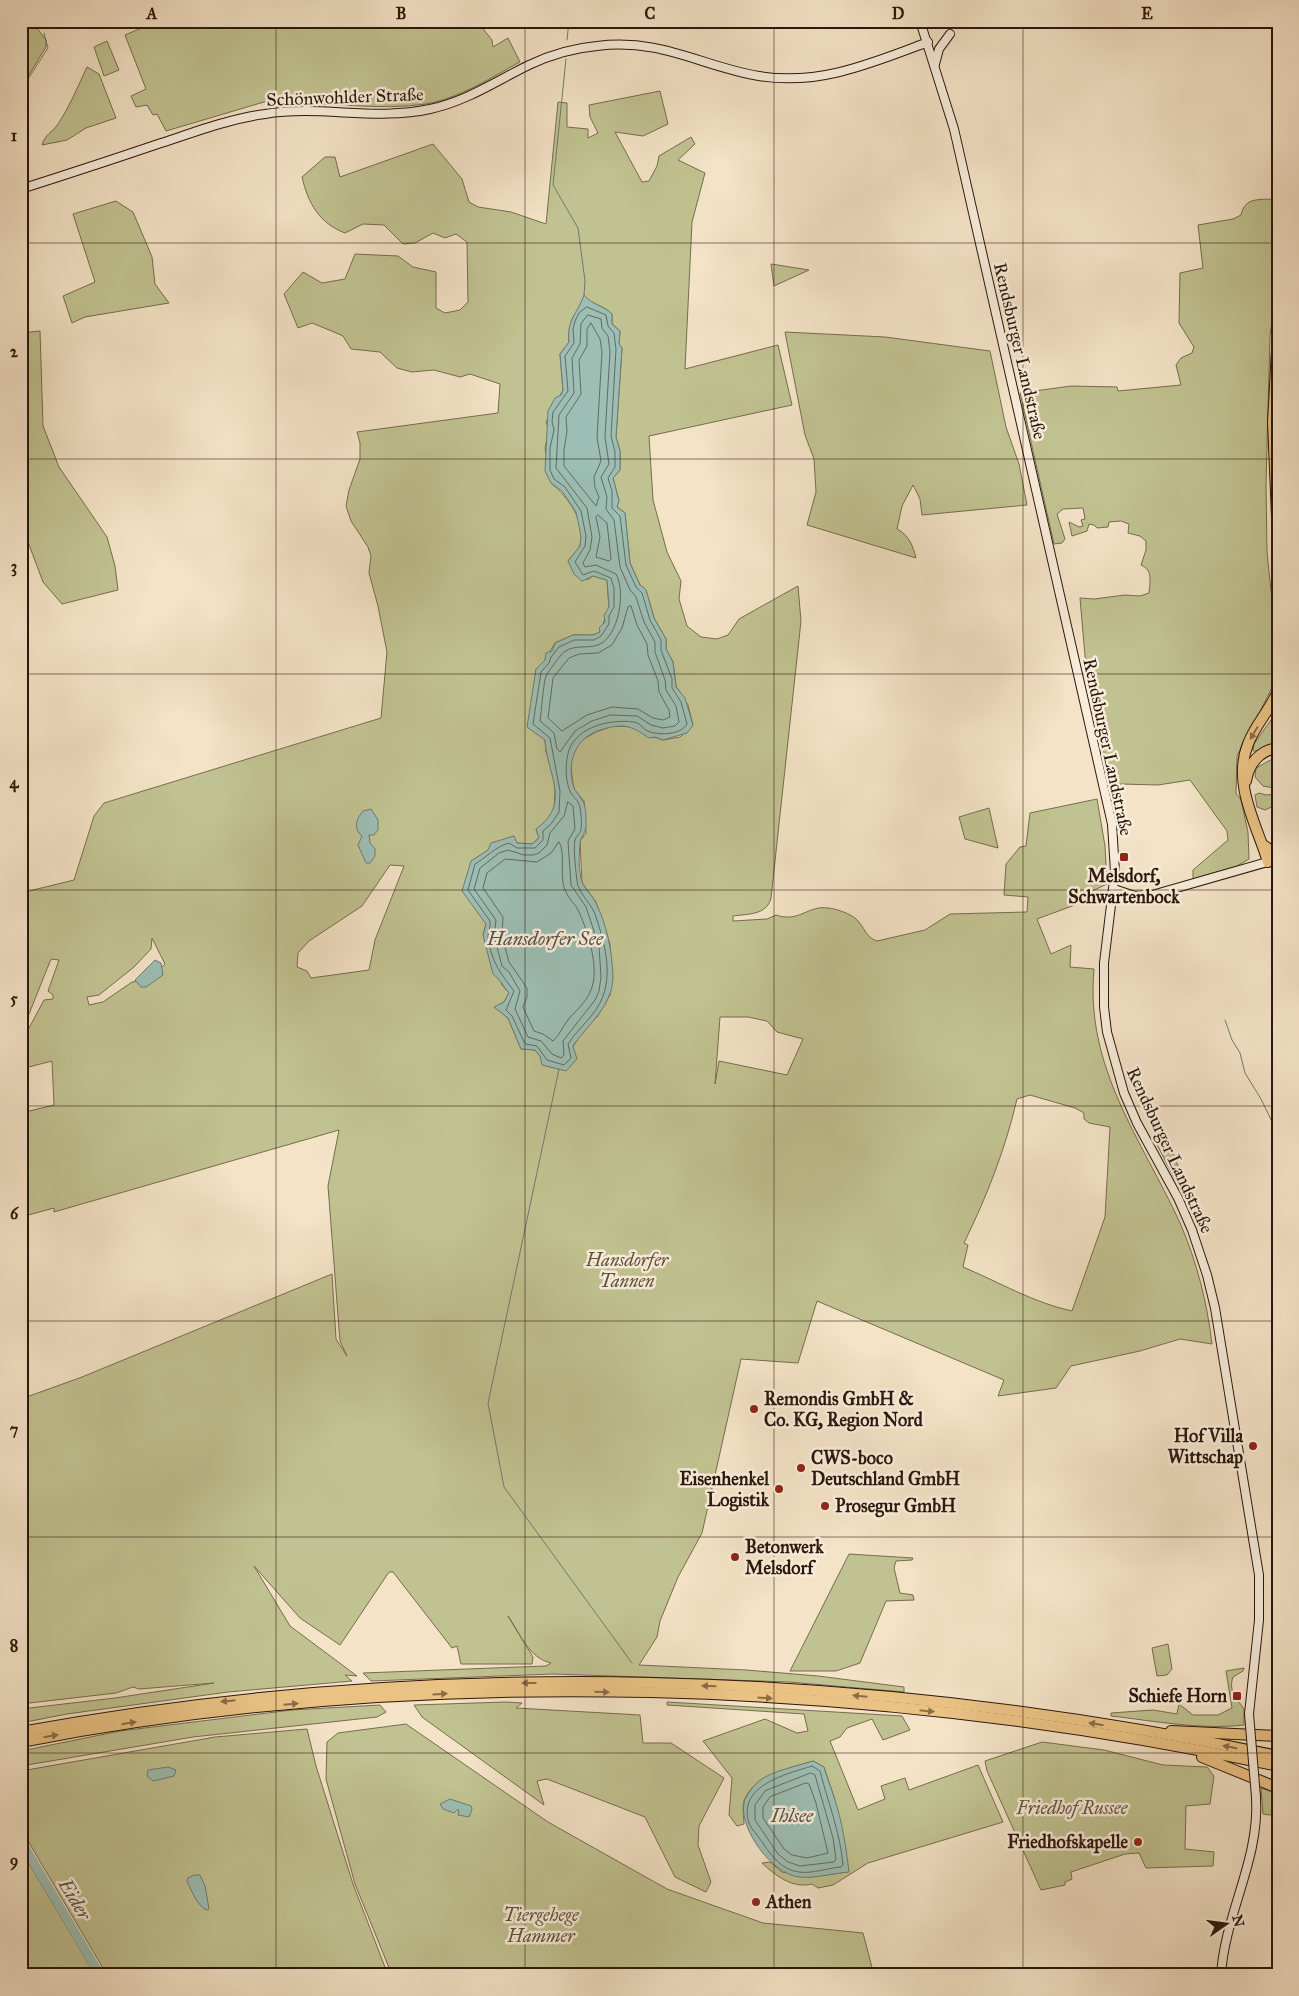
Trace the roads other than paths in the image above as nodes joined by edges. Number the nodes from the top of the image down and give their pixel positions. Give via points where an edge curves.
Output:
1 (920, 21) edge
2 (950, 34) dead end
3 (928, 42) junction
4 (935, 64) junction
5 (21, 189) edge
6 (1278, 331) edge
7 (1278, 541) edge
8 (1278, 691) edge
9 (1278, 748) edge
10 (1245, 789) junction
11 (1260, 841) junction
12 (1278, 854) edge
13 (1269, 862) edge
14 (1113, 893) junction
15 (378, 1693) junction
16 (21, 1732) edge
17 (1144, 1736) junction
18 (1278, 1736) edge
19 (21, 1742) edge
20 (1278, 1756) edge
21 (1278, 1766) edge
22 (1278, 1788) edge
23 (1221, 1975) edge

1 - 3 street, Rendsburger Landstraße
2 - 4 street
3 - 4 street, Rendsburger Landstraße
3 - 5 street, Schönwohlder Straße via 852,70 804,79 743,73 653,47 621,44 590,47 542,59 474,94 431,109 385,114 291,111 248,117
4 - 14 street, Rendsburger Landstraße via 954,129 1106,799 1115,850
6 - 7 highway via 1274,422
8 -> 10 highway via 1245,751 1242,772
9 - 10 highway via 1263,752 1252,764
10 - 11 highway
11 - 12 highway via 1269,851
11 - 13 highway
13 - 14 street via 1152,895
14 - 23 street, Rendsburger Landstraße, bridge via 1104,962 1104,1006 1110,1048 1130,1108 1178,1198 1201,1256 1215,1308 1260,1593 1249,1714 1256,1797 1254,1847 1229,1924
15 -> 16 highway via 364,1689 207,1703
15 -> 17 highway via 391,1697 531,1692 729,1696 935,1712
17 -> 15 highway via 944,1704 793,1690 573,1683 456,1684
19 -> 15 highway via 219,1711
17 - 18 highway via 1193,1731
20 -> 17 highway
17 - 21 highway
17 - 22 highway

